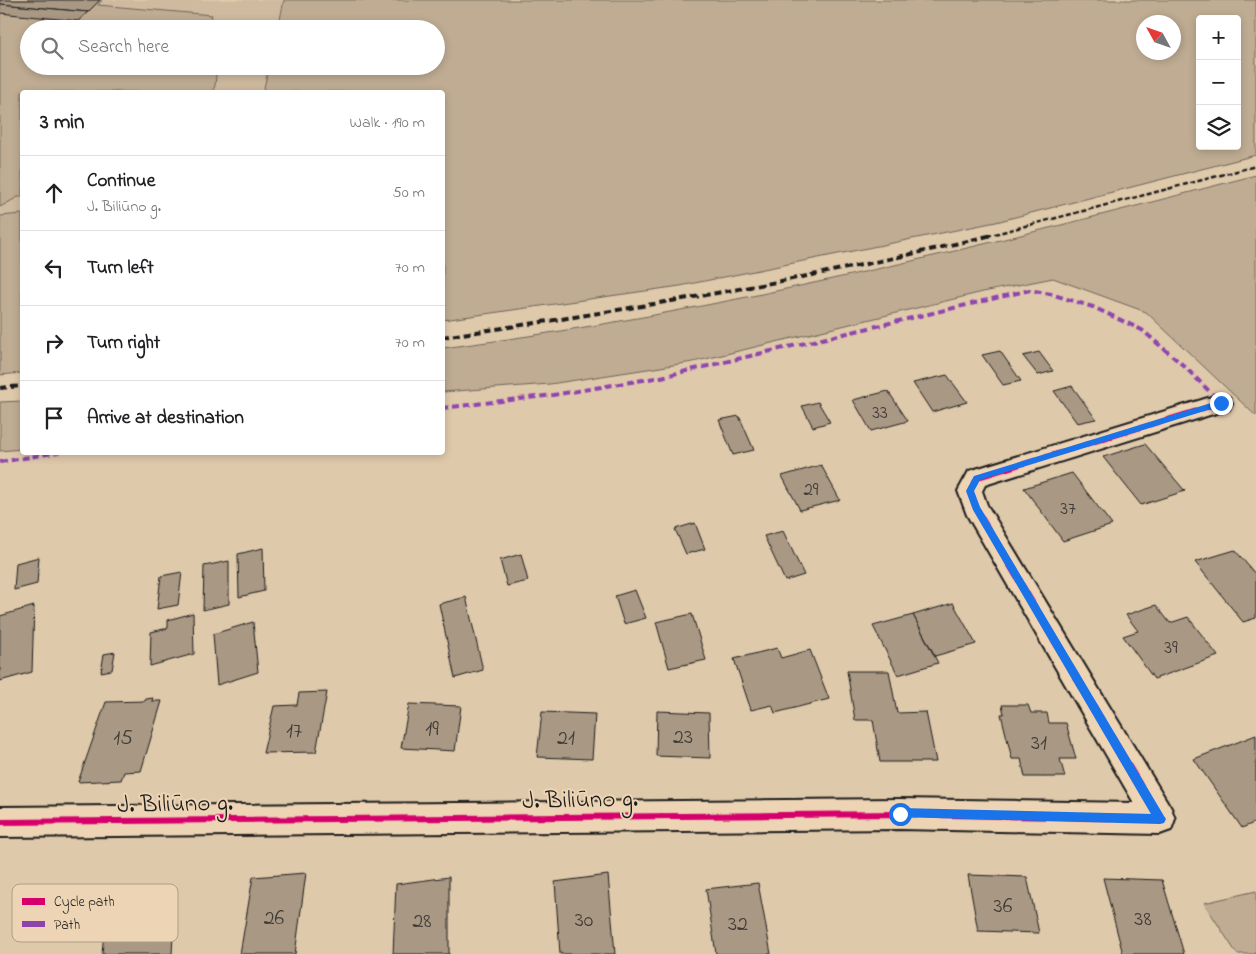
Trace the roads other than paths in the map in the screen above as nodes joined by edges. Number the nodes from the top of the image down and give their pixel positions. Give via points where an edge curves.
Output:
1 (1221, 403) dead end
2 (0, 822) edge

1 - 2 street, J. Biliūno g. via 977,478 970,491 976,508 1160,819 900,814

